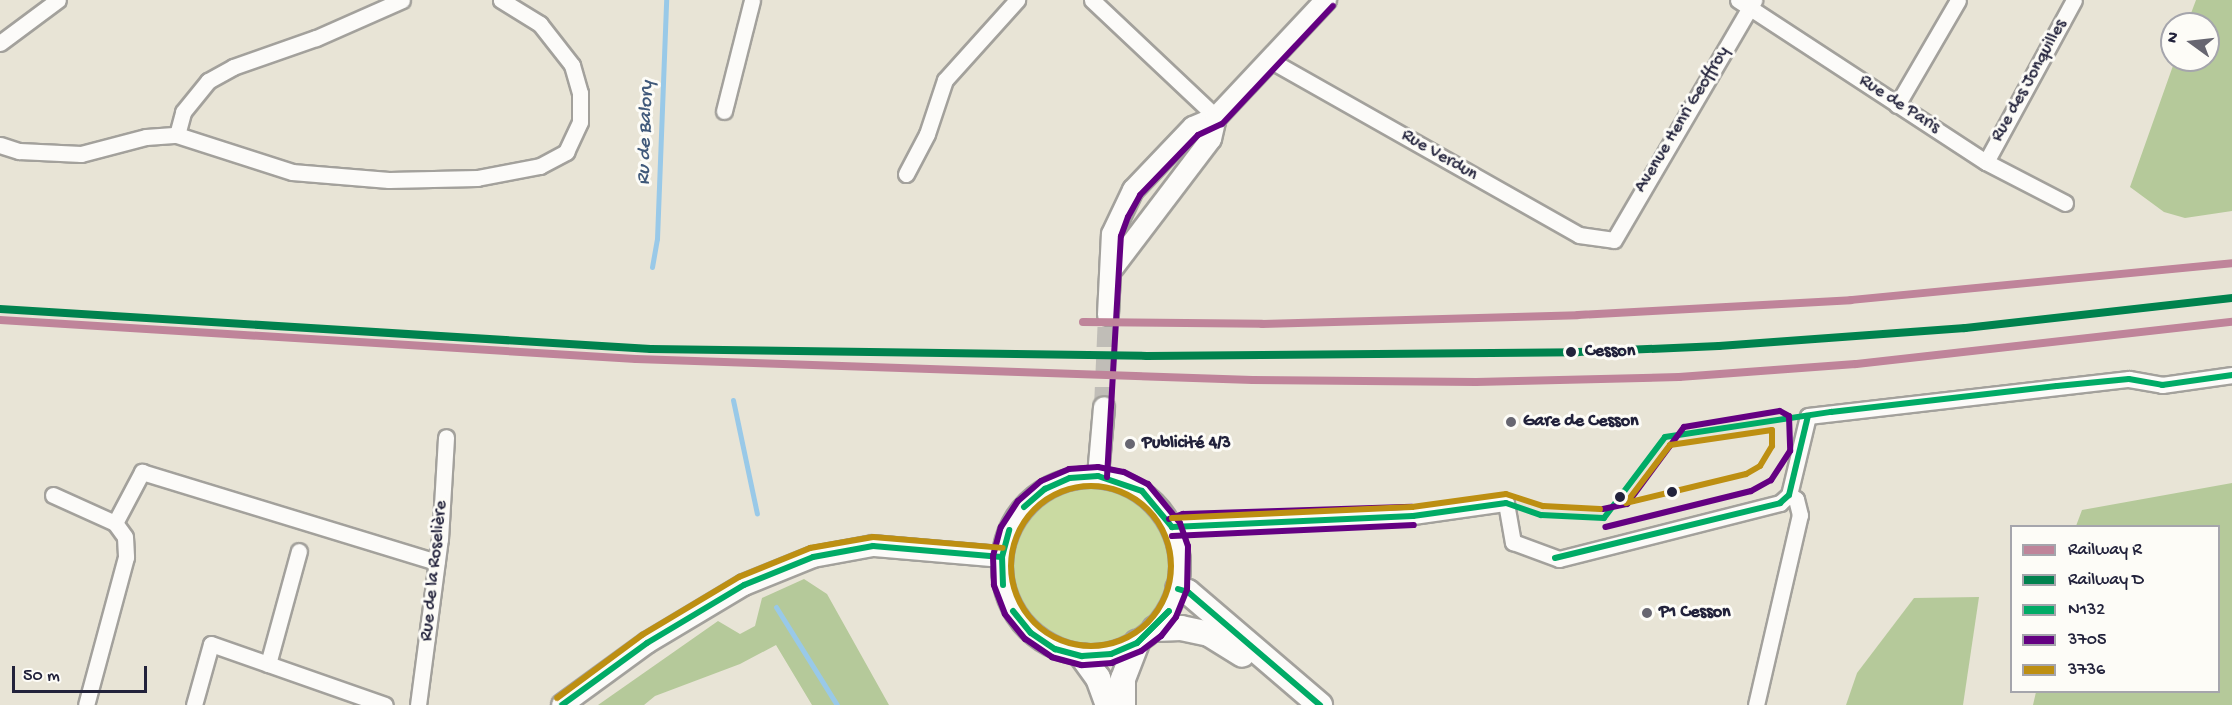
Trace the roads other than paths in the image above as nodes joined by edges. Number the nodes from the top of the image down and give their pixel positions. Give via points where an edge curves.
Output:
1 (58, 0) edge
2 (402, 0) edge
3 (501, 0) edge
4 (752, 0) edge
5 (1017, 0) edge
6 (1092, 0) edge
7 (1325, 0) edge
8 (1958, 0) edge
9 (2074, 0) edge
10 (1748, 2) edge
11 (0, 43) edge
12 (1268, 59) junction
13 (1897, 105) junction
14 (724, 111) dead end
15 (1216, 117) junction
16 (177, 135) junction
17 (0, 145) edge
18 (1986, 162) junction
19 (906, 174) dead end
20 (2065, 203) dead end
21 (1614, 240) joint
22 (1113, 268) junction
23 (1108, 315) tunnel mouth
24 (2232, 375) edge
25 (1104, 407) tunnel mouth
26 (446, 437) dead end
27 (1098, 476) junction
28 (53, 495) dead end
29 (1789, 495) junction
30 (115, 523) junction
31 (1172, 527) junction
32 (300, 551) dead end
33 (1002, 557) junction
34 (437, 562) junction
35 (1178, 589) junction
36 (1146, 636) junction
37 (1082, 656) junction
38 (268, 664) junction
39 (86, 705) edge
40 (194, 705) edge
41 (386, 705) edge
42 (418, 705) edge
43 (562, 705) edge
44 (1108, 705) edge
45 (1123, 705) edge
46 (1306, 705) edge
47 (1320, 705) edge
48 (1756, 705) edge

1 - 11 street
2 - 16 street via 208,81 183,112
3 - 16 street via 540,24 572,65 580,93 580,122 566,152 540,166 477,178 389,180 335,176 292,172
4 - 14 street
5 - 19 street via 945,81 927,134
6 - 15 street
7 - 12 street
8 - 13 street
9 - 18 street, Rue des Jonquilles
10 - 13 street, Rue de Paris
10 - 21 street, Avenue Henri Geoffroy
12 - 15 street
12 - 21 street, Rue Verdun via 1579,235
13 - 18 street, Rue de Paris
15 - 22 street via 1211,139
15 - 22 street via 1193,127 1133,190 1112,234
16 - 17 street via 146,137 81,154 19,151
18 - 20 street, Rue de Paris
22 - 23 street
24 - 29 street via 2162,385 2129,379 1808,416
25 - 27 street
26 - 34 street, Rue de la Roselière
27 - 31 street via 1142,491 1160,507
27 - 33 street via 1070,478 1038,495 1024,507 1009,530
28 - 30 street
29 - 31 street via 1780,503 1559,559 1514,542 1506,503 1413,516
29 - 48 street via 1796,499 1800,515
30 - 34 street via 142,472
30 - 39 street via 125,537 126,556
31 - 35 street via 1181,568
32 - 38 street
33 - 37 street via 1003,585 1013,611 1031,633 1055,649
33 - 43 street via 873,546 813,557 744,585 647,643
34 - 42 street, Rue de la Roselière
35 - 36 street
35 - 47 main road via 1188,592
36 - 37 street via 1111,654
36 - 45 main road via 1123,679
36 - 46 main road via 1181,628 1209,634 1258,664
37 - 44 main road via 1098,678
38 - 40 street via 212,644
38 - 41 street

